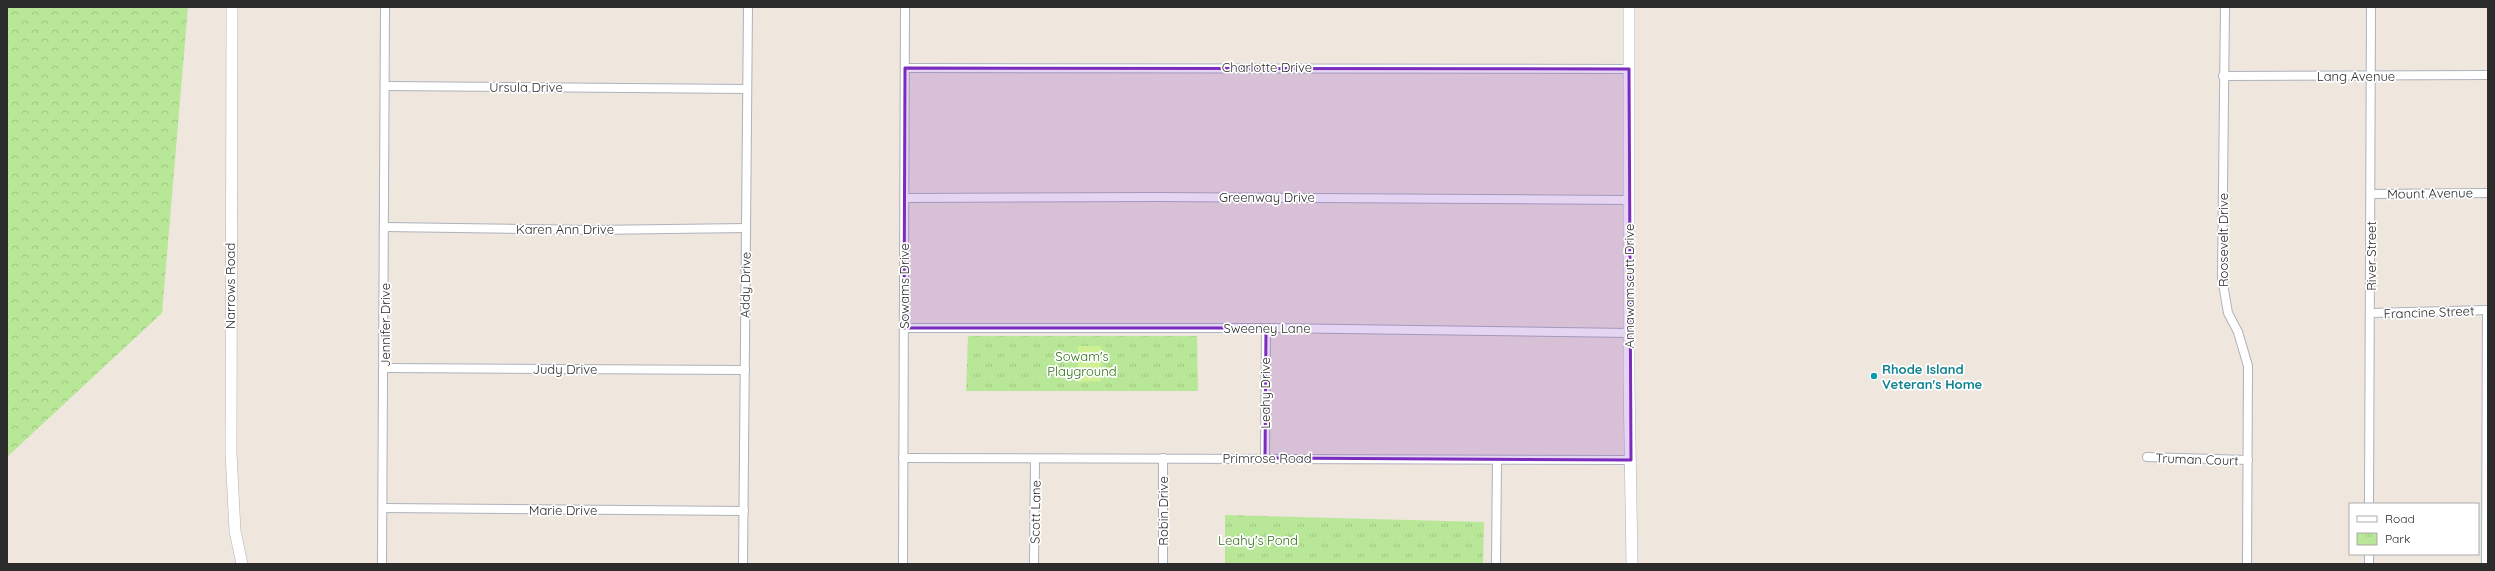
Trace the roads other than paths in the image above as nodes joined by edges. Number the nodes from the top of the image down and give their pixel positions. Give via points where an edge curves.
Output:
1 (232, 7) edge
2 (385, 7) edge
3 (748, 7) edge
4 (905, 7) edge
5 (1629, 7) edge
6 (2225, 7) edge
7 (2371, 7) edge
8 (905, 68) junction
9 (1629, 69) junction
10 (2488, 75) edge
11 (2223, 76) junction
12 (2371, 77) junction
13 (385, 86) junction
14 (746, 89) junction
15 (2488, 193) edge
16 (2371, 194) junction
17 (905, 198) junction
18 (1628, 200) junction
19 (385, 227) junction
20 (746, 228) junction
21 (2487, 310) edge
22 (2370, 314) junction
23 (904, 328) junction
24 (1266, 328) junction
25 (1629, 333) junction
26 (385, 368) junction
27 (745, 370) junction
28 (2487, 431) edge
29 (2147, 457) dead end
30 (903, 458) junction
31 (1163, 458) junction
32 (1265, 458) junction
33 (1035, 460) junction
34 (1497, 460) junction
35 (1631, 460) junction
36 (2248, 460) junction
37 (2369, 503) edge
38 (383, 508) junction
39 (744, 511) junction
40 (2487, 546) edge
41 (242, 564) edge
42 (382, 564) edge
43 (743, 564) edge
44 (903, 564) edge
45 (1034, 564) edge
46 (1163, 564) edge
47 (1496, 564) edge
48 (1632, 564) edge
49 (2247, 564) edge
50 (2486, 564) edge

1 - 41 street, Narrows Road via 231,453 235,531
2 - 13 street
3 - 14 street, Addy Drive
4 - 8 street, Sowams Drive
5 - 9 street, Annawamscutt Drive
6 - 11 street, Roosevelt Drive
7 - 12 street, River Street
8 - 9 street, Charlotte Drive
8 - 17 street, Sowams Drive
9 - 18 street, Annawamscutt Drive
10 - 12 street, Lang Avenue
11 - 12 street, Lang Avenue
11 - 36 street, Roosevelt Drive via 2222,278 2226,305 2238,332 2248,366
12 - 16 street, River Street
13 - 14 street, Ursula Drive
13 - 19 street, Jennifer Drive
14 - 20 street, Addy Drive
15 - 16 street, Mount Avenue
16 - 22 street, River Street
17 - 18 street, Greenway Drive via 1158,196
17 - 23 street, Sowams Drive
18 - 25 street, Annawamscutt Drive
19 - 20 street, Karen Ann Drive via 593,230
19 - 26 street, Jennifer Drive
20 - 27 street, Addy Drive
21 - 22 street, Francine Street
21 - 28 street
22 - 37 street, River Street
23 - 24 street, Sweeney Lane
23 - 30 street, Sowams Drive
24 - 25 street, Sweeney Lane
24 - 32 street, Leahy Drive
25 - 35 street, Annawamscutt Drive
26 - 27 street, Judy Drive
26 - 38 street, Jennifer Drive
27 - 39 street, Addy Drive
28 - 40 street
29 - 36 street, Truman Court
30 - 33 street, Primrose Road
30 - 44 street, Sowams Drive
31 - 32 street, Primrose Road
31 - 33 street, Primrose Road
31 - 46 street, Robin Drive
32 - 34 street, Primrose Road
33 - 45 street, Scott Lane
34 - 35 street, Primrose Road
34 - 47 street
35 - 48 street, Annawamscutt Drive
36 - 49 street, Roosevelt Drive
38 - 39 street, Marie Drive
38 - 42 street, Jennifer Drive
39 - 43 street, Addy Drive
40 - 50 street

